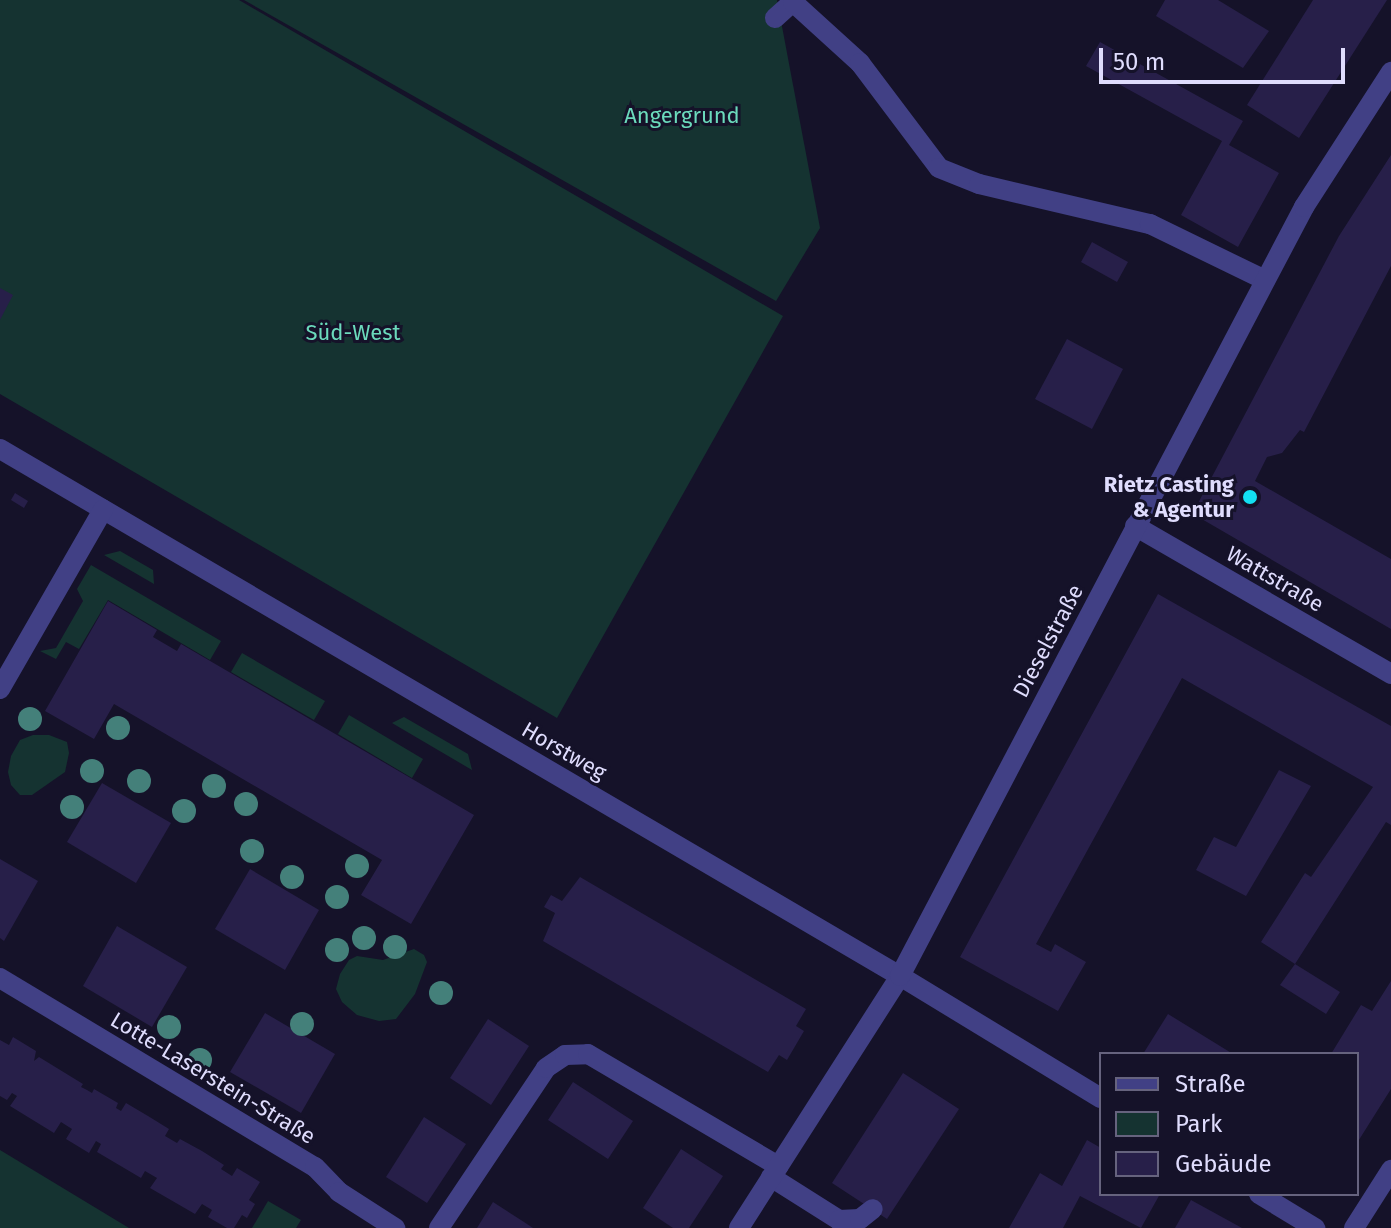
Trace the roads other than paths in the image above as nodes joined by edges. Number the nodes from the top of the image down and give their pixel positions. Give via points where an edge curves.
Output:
1 (793, 1) edge
2 (775, 18) dead end
3 (1391, 72) edge
4 (1265, 280) junction
5 (0, 449) edge
6 (103, 510) junction
7 (1135, 526) junction
8 (1391, 674) edge
9 (0, 689) edge
10 (900, 976) junction
11 (0, 978) edge
12 (1099, 1097) edge
13 (1391, 1170) edge
14 (774, 1172) junction
15 (1262, 1196) edge
16 (873, 1209) dead end
17 (395, 1228) edge
18 (439, 1228) edge
19 (739, 1228) edge
20 (1315, 1228) edge
21 (1354, 1228) edge

1 - 2 street
1 - 4 street via 860,63 939,168 979,184 1150,224
3 - 4 street, Dieselstraße via 1304,207
4 - 7 street, Dieselstraße
5 - 6 street, Horstweg
6 - 9 street
6 - 10 street, Horstweg
7 - 8 street, Wattstraße
7 - 10 street, Dieselstraße
10 - 12 street, Horstweg
10 - 14 street, Dieselstraße
11 - 17 street, Lotte-Laserstein-Straße via 315,1167 339,1192
13 - 21 street
14 - 16 street via 839,1220 860,1219
14 - 18 street via 588,1054 565,1055 546,1068
14 - 19 street, Dieselstraße
15 - 20 street

